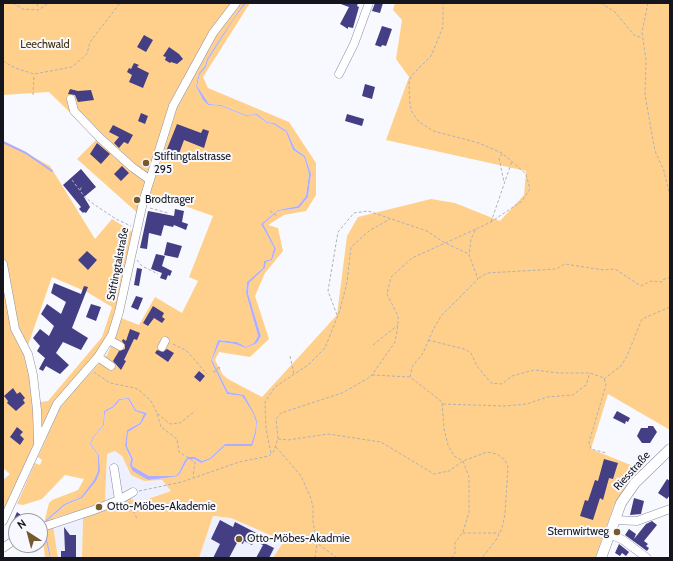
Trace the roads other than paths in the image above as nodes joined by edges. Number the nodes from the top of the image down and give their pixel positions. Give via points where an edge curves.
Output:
1 (236, 3) edge
2 (368, 3) edge
3 (339, 74) dead end
4 (71, 99) dead end
5 (150, 180) junction
6 (3, 264) edge
7 (109, 340) junction
8 (120, 346) dead end
9 (98, 357) junction
10 (111, 366) dead end
11 (38, 444) junction
12 (670, 449) edge
13 (114, 468) dead end
14 (133, 492) road end
15 (119, 500) junction
16 (670, 509) edge
17 (614, 520) junction
18 (3, 522) edge
19 (48, 524) edge
20 (610, 534) junction
21 (602, 558) edge
22 (647, 558) edge

1 - 5 street, Stiftingtalstraße via 213,33 180,91
2 - 3 street via 354,44
4 - 5 street via 74,111 100,138
5 - 7 street, Stiftingtalstraße via 136,229 119,312
6 - 11 street via 15,329 28,354 33,375
7 - 8 street
7 - 9 street, Stiftingtalstraße
9 - 10 street
9 - 11 street, Stiftingtalstraße via 57,404
11 - 18 street, Stiftingtalstraße
12 - 17 main road, Riesstraße via 629,491
13 - 15 street
14 - 15 street
15 - 19 street
16 - 17 street via 637,520
17 - 20 main road, Riesstraße
20 - 21 main road, Riesstraße
20 - 22 street via 623,540

